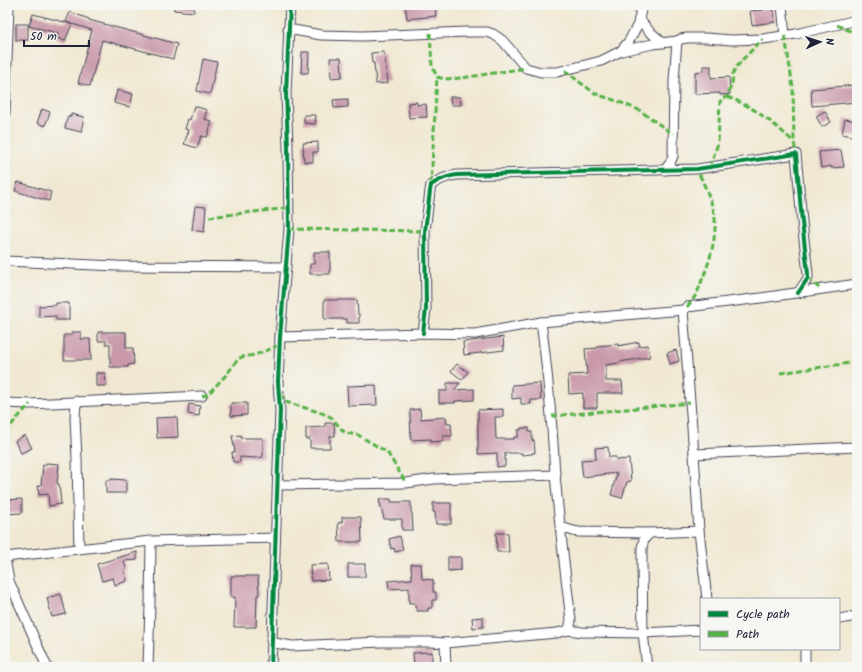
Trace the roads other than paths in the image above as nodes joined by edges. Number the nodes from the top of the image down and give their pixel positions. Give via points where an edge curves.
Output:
1 (9, 5) edge
2 (290, 5) edge
3 (642, 5) edge
4 (782, 5) edge
5 (640, 19) junction
6 (857, 20) edge
7 (288, 28) junction
8 (785, 36) junction
9 (677, 41) junction
10 (663, 43) junction
11 (621, 51) junction
12 (5, 112) edge
13 (665, 170) junction
14 (5, 261) edge
15 (286, 267) junction
16 (857, 284) edge
17 (798, 293) junction
18 (683, 310) junction
19 (541, 322) junction
20 (422, 333) junction
21 (280, 337) junction
22 (202, 396) dead end
23 (76, 401) junction
24 (5, 403) edge
25 (857, 447) edge
26 (694, 454) junction
27 (556, 475) junction
28 (278, 485) junction
29 (561, 527) junction
30 (699, 532) junction
31 (650, 533) junction
32 (275, 538) junction
33 (151, 541) junction
34 (79, 549) junction
35 (5, 557) edge
36 (707, 598) edge
37 (857, 616) edge
38 (840, 619) edge
39 (568, 630) junction
40 (700, 630) edge
41 (643, 633) junction
42 (271, 640) junction
43 (445, 643) junction
44 (805, 650) edge
45 (47, 667) edge
46 (148, 667) edge
47 (271, 667) edge
48 (446, 667) edge
49 (647, 667) edge
50 (805, 667) edge

1 - 12 street
2 - 7 street
3 - 5 street
4 - 8 street
5 - 10 street
5 - 11 street
6 - 8 street
7 - 11 street via 321,35 362,36 487,32 502,40 526,68 541,72 557,72 602,62
7 - 15 street
8 - 9 street via 731,40 687,38
9 - 10 street
9 - 13 street via 673,156
10 - 11 street
13 - 17 street via 697,169 796,154 808,274
13 - 20 street via 456,174 446,176 431,185 425,231 426,309
14 - 15 street via 117,266
15 - 21 street
16 - 17 street
17 - 18 street via 687,307
18 - 19 street
18 - 26 street
19 - 20 street via 475,334
19 - 27 street via 547,361
20 - 21 street
21 - 28 street
22 - 23 street
23 - 24 street
23 - 34 street
25 - 26 street
26 - 30 street
27 - 28 street via 433,479 406,483
27 - 29 street
28 - 32 street
29 - 31 street via 579,532
29 - 39 street via 571,620
30 - 31 street
30 - 36 street
31 - 41 street via 644,539 642,548
32 - 33 street
32 - 42 street
33 - 34 street
33 - 46 street
34 - 35 street
35 - 45 street via 9,581
37 - 38 street
39 - 41 street
39 - 43 street
40 - 41 street
41 - 49 street
42 - 43 street via 292,646 382,642
42 - 47 street
43 - 48 street
44 - 50 street

